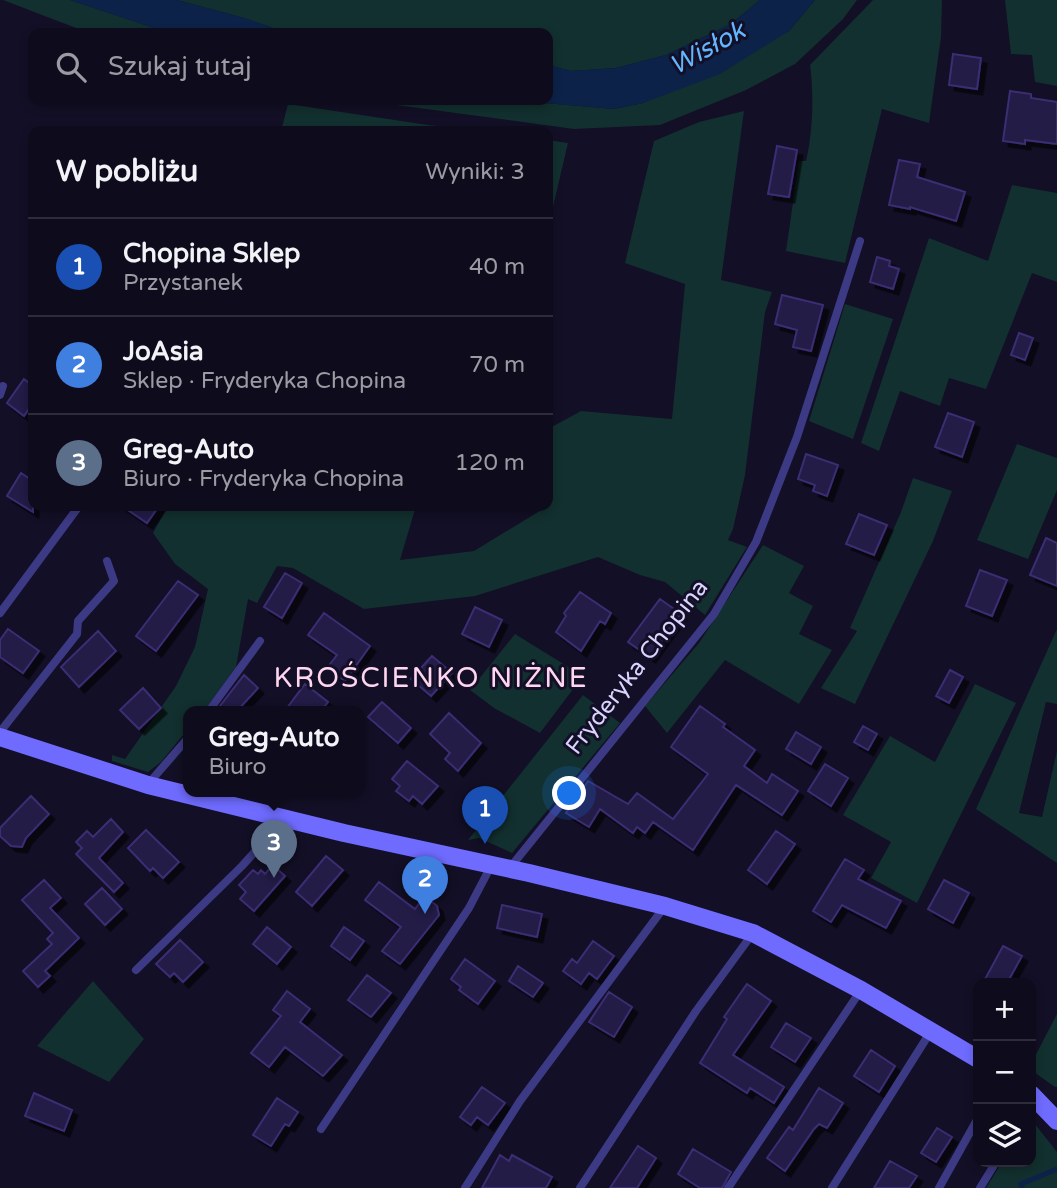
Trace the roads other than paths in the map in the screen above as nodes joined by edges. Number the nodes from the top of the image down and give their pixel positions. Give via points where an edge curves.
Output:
1 (860, 241) dead end
2 (75, 511) edge
3 (107, 561) dead end
4 (0, 613) edge
5 (260, 641) dead end
6 (212, 706) edge
7 (0, 734) edge
8 (183, 744) edge
9 (148, 785) junction
10 (183, 794) edge
11 (196, 797) edge
12 (280, 818) junction
13 (500, 867) junction
14 (665, 906) junction
15 (753, 933) junction
16 (136, 970) dead end
17 (861, 990) junction
18 (931, 1031) junction
19 (973, 1056) edge
20 (1036, 1103) edge
21 (1057, 1121) edge
22 (973, 1127) edge
23 (321, 1129) dead end
24 (993, 1167) edge
25 (466, 1188) edge
26 (580, 1188) edge
27 (728, 1188) edge
28 (832, 1188) edge
29 (939, 1188) edge
30 (980, 1188) edge

1 - 13 lane, Fryderyka Chopina via 797,437 756,542 714,614
2 - 4 lane
3 - 7 lane via 114,581 78,621 77,634
5 - 6 lane
7 - 9 street
8 - 9 lane
9 - 10 street
11 - 12 street
12 - 13 street
12 - 16 lane via 242,866
13 - 14 street
13 - 23 lane, Fryderyka Chopina
14 - 15 street
14 - 25 lane via 520,1101
15 - 17 street
15 - 26 lane
17 - 18 street
17 - 27 lane
18 - 19 street
18 - 28 lane
20 - 21 street
22 - 29 lane
24 - 30 lane

